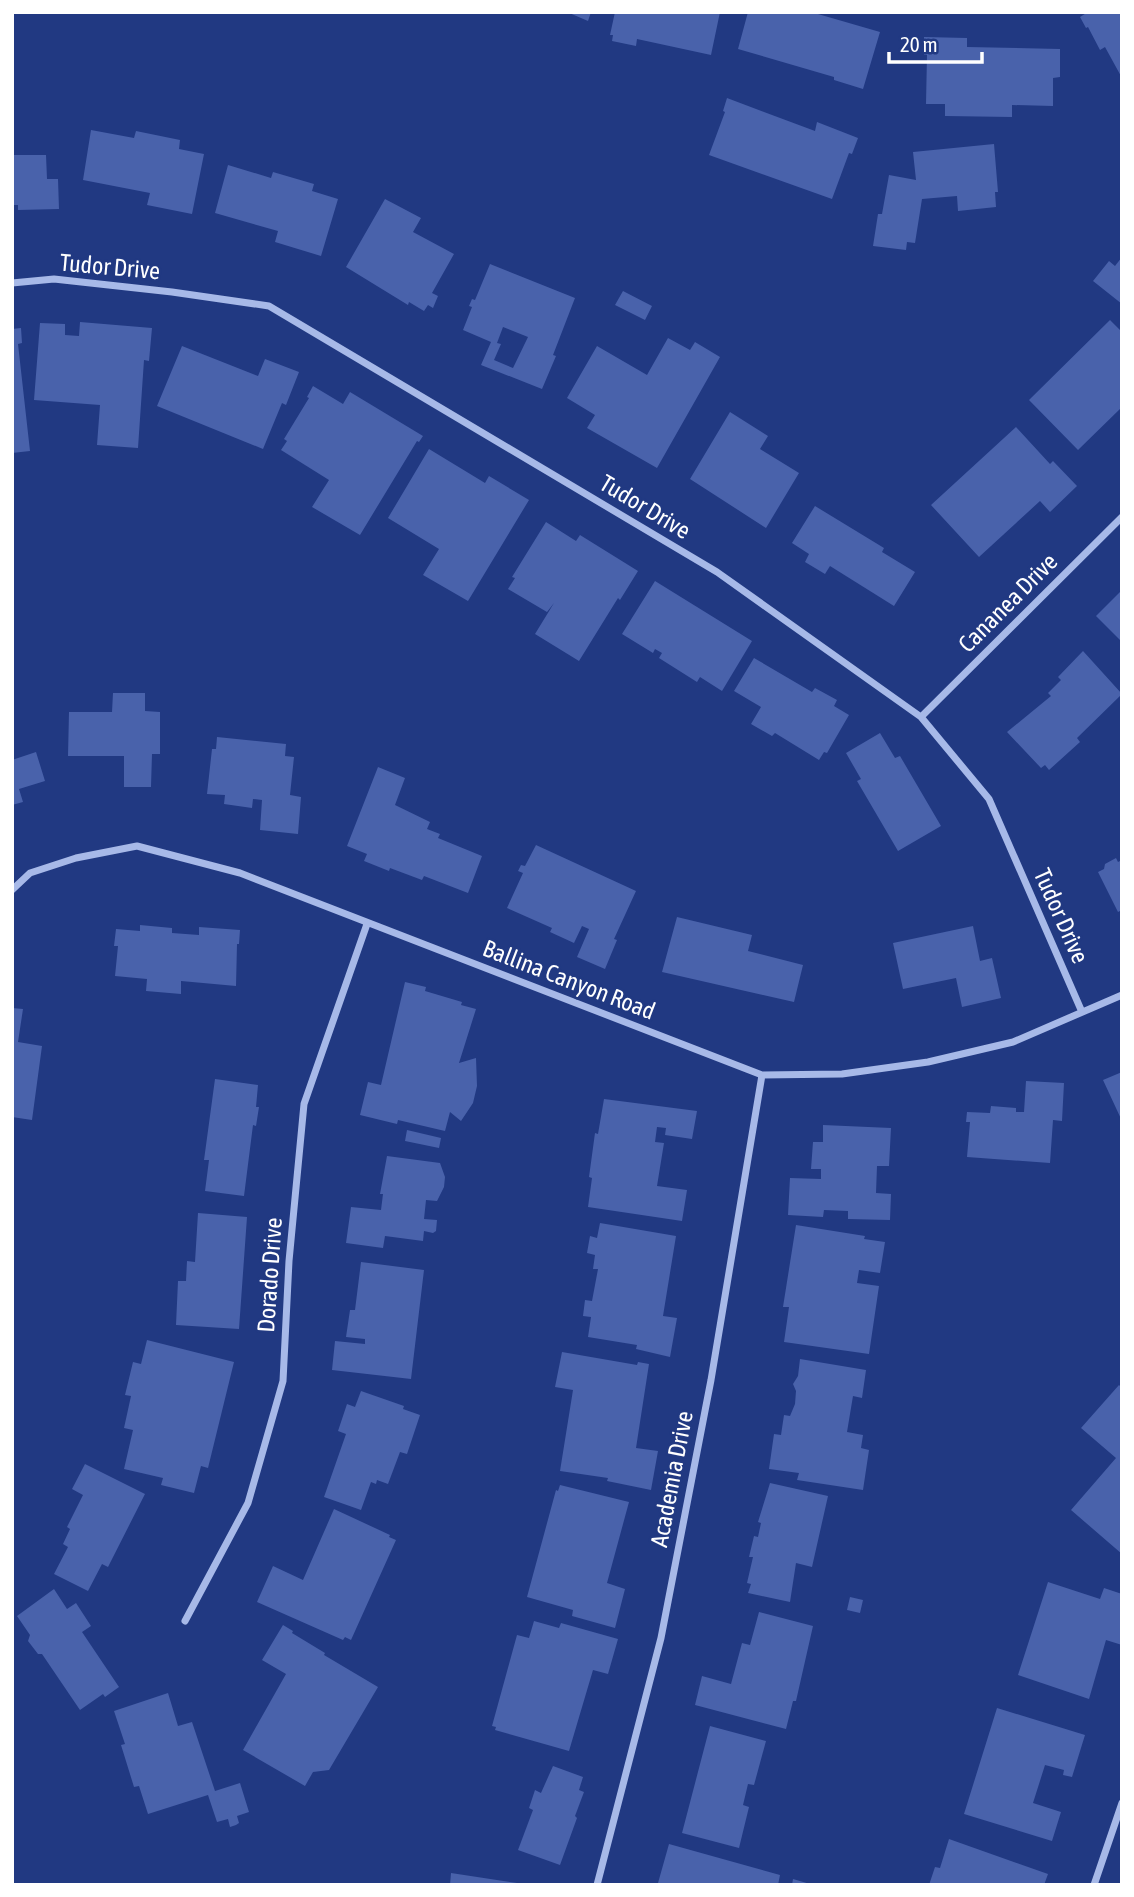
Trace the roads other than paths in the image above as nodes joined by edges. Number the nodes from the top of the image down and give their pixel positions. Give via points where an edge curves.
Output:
1 (12, 283) edge
2 (1122, 517) edge
3 (921, 717) junction
4 (12, 890) edge
5 (367, 923) junction
6 (1122, 995) edge
7 (1082, 1012) junction
8 (762, 1075) junction
9 (186, 1621) dead end
10 (1122, 1803) edge
11 (597, 1885) edge
12 (1094, 1885) edge

1 - 3 street, Tudor Drive via 54,279 269,306 717,572
2 - 3 street, Cananea Drive
3 - 7 street, Tudor Drive via 989,799
4 - 5 street, Ballina Canyon Road via 30,873 137,846 240,873
5 - 8 street, Ballina Canyon Road
5 - 9 street, Dorado Drive via 304,1104 283,1381 248,1503
6 - 7 street, Ballina Canyon Road
7 - 8 street, Ballina Canyon Road via 1013,1042 928,1062 842,1074
8 - 11 street, Academia Drive via 711,1380 661,1638
10 - 12 street

